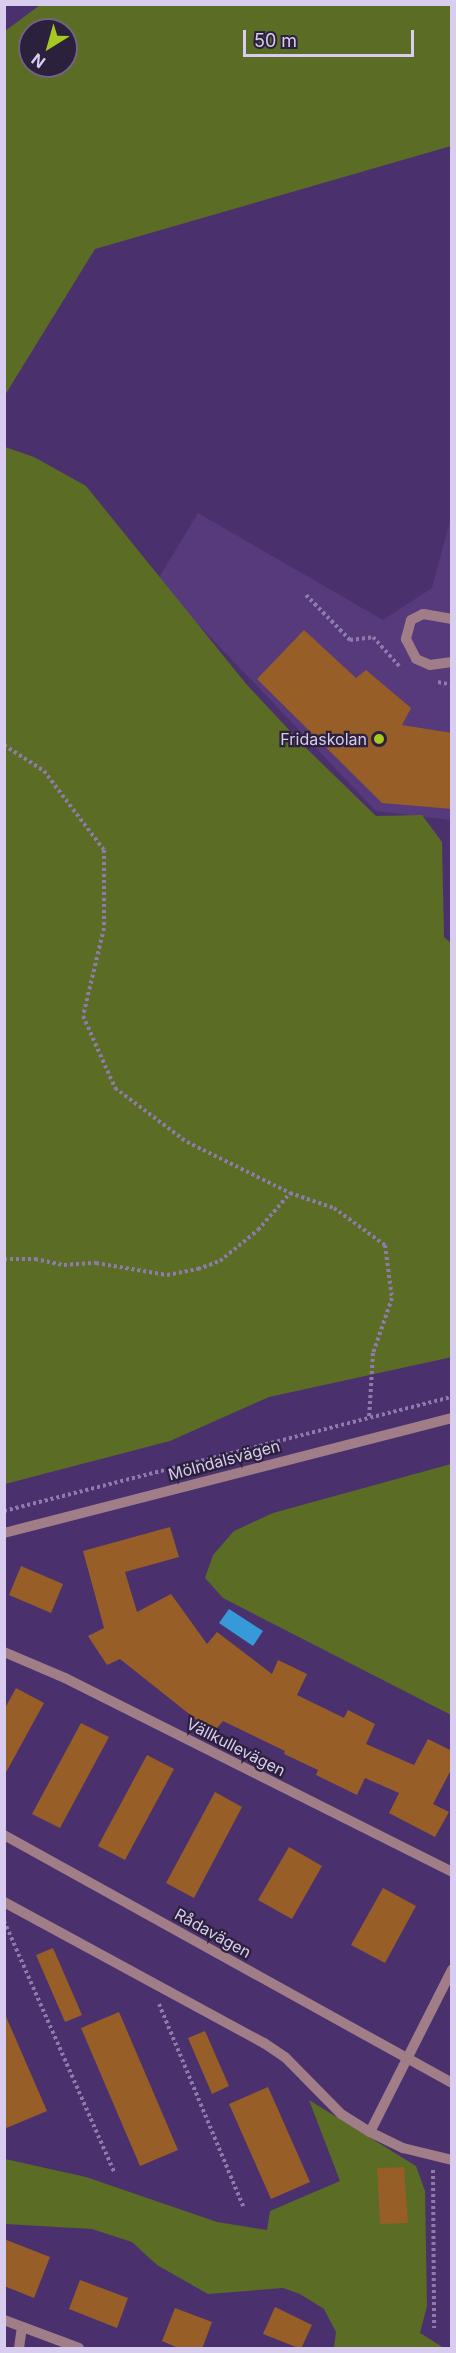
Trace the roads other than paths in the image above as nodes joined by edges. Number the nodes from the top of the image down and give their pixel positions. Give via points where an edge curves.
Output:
1 (452, 619) edge
2 (452, 662) edge
3 (452, 1418) edge
4 (4, 1533) edge
5 (4, 1652) edge
6 (4, 1835) edge
7 (452, 1872) edge
8 (4, 1902) edge
9 (452, 1970) edge
10 (406, 2060) junction
11 (452, 2083) edge
12 (370, 2132) junction
13 (452, 2160) edge
14 (4, 2320) edge
15 (22, 2327) junction
16 (19, 2349) edge
17 (79, 2349) edge

1 - 2 street via 423,614 411,620 406,639 416,658 430,665
3 - 4 street, Mölndalsvägen
5 - 7 street, Vällkullevägen via 65,1678
6 - 10 street, Rådavägen
8 - 12 street via 264,2043 285,2057 341,2114
9 - 10 street
10 - 11 street, Rådavägen
10 - 12 street
12 - 13 street via 404,2148
14 - 15 street
15 - 16 street
15 - 17 street

